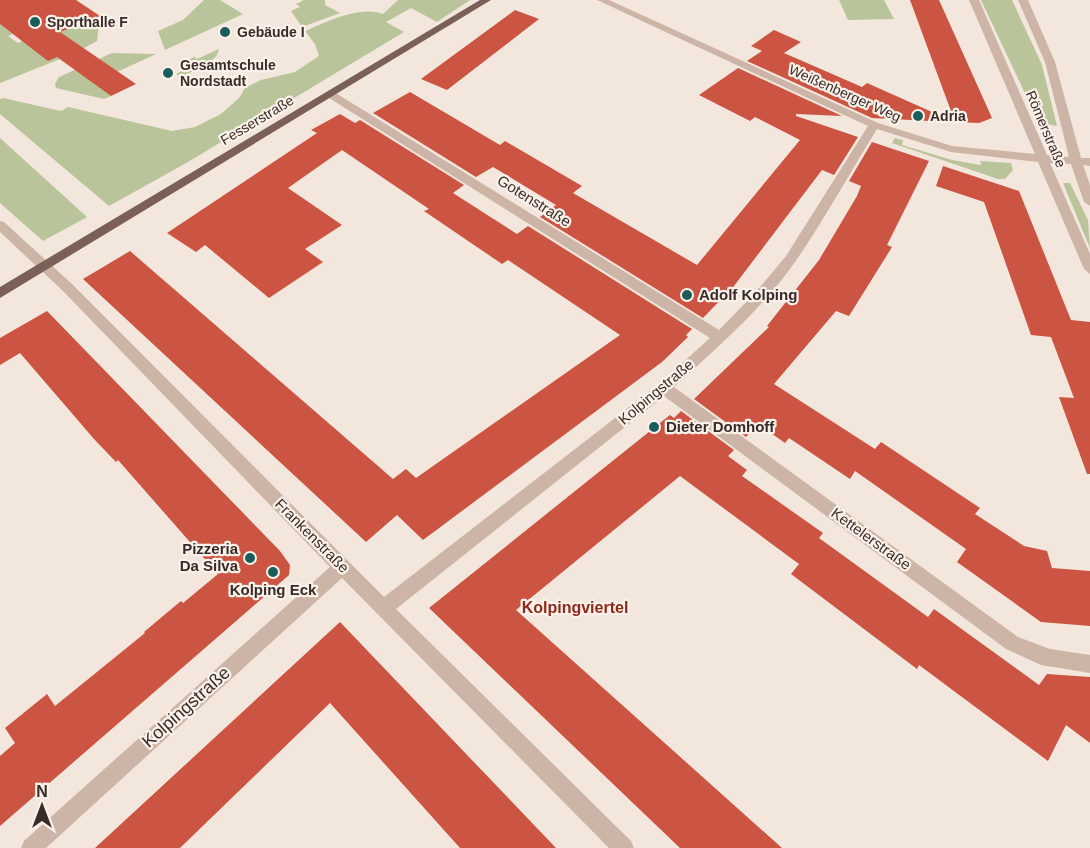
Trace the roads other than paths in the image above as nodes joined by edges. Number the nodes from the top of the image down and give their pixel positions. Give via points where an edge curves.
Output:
1 (486, 0) edge
2 (602, 0) edge
3 (974, 0) edge
4 (1023, 0) edge
5 (330, 94) junction
6 (874, 125) junction
7 (1042, 159) junction
8 (1076, 161) junction
9 (1090, 162) edge
10 (1090, 202) edge
11 (0, 225) edge
12 (45, 267) junction
13 (1090, 269) edge
14 (0, 293) edge
15 (720, 337) junction
16 (664, 388) junction
17 (342, 567) junction
18 (383, 608) junction
19 (1090, 664) edge
20 (31, 848) edge
21 (624, 848) edge

1 - 5 main road, Fesserstraße
2 - 6 street, Weißenberger Weg
3 - 7 street, Römerstraße
4 - 8 street, Römerstraße via 1050,62
5 - 12 main road, Fesserstraße
5 - 15 street, Gotenstraße
6 - 7 street, Weißenberger Weg via 951,149
6 - 15 street, Kolpingstraße via 790,259
7 - 8 street, Weißenberger Weg
7 - 13 street, Römerstraße
8 - 9 street, Weißenberger Weg
8 - 10 street, Römerstraße
11 - 12 street, Frankenstraße
12 - 14 main road, Fesserstraße
12 - 17 street, Frankenstraße
15 - 16 street, Kolpingstraße
16 - 18 street, Kolpingstraße
16 - 19 street, Kettelerstraße via 1012,643 1033,655
17 - 18 street, Frankenstraße
17 - 20 street, Kolpingstraße
18 - 21 street, Frankenstraße

